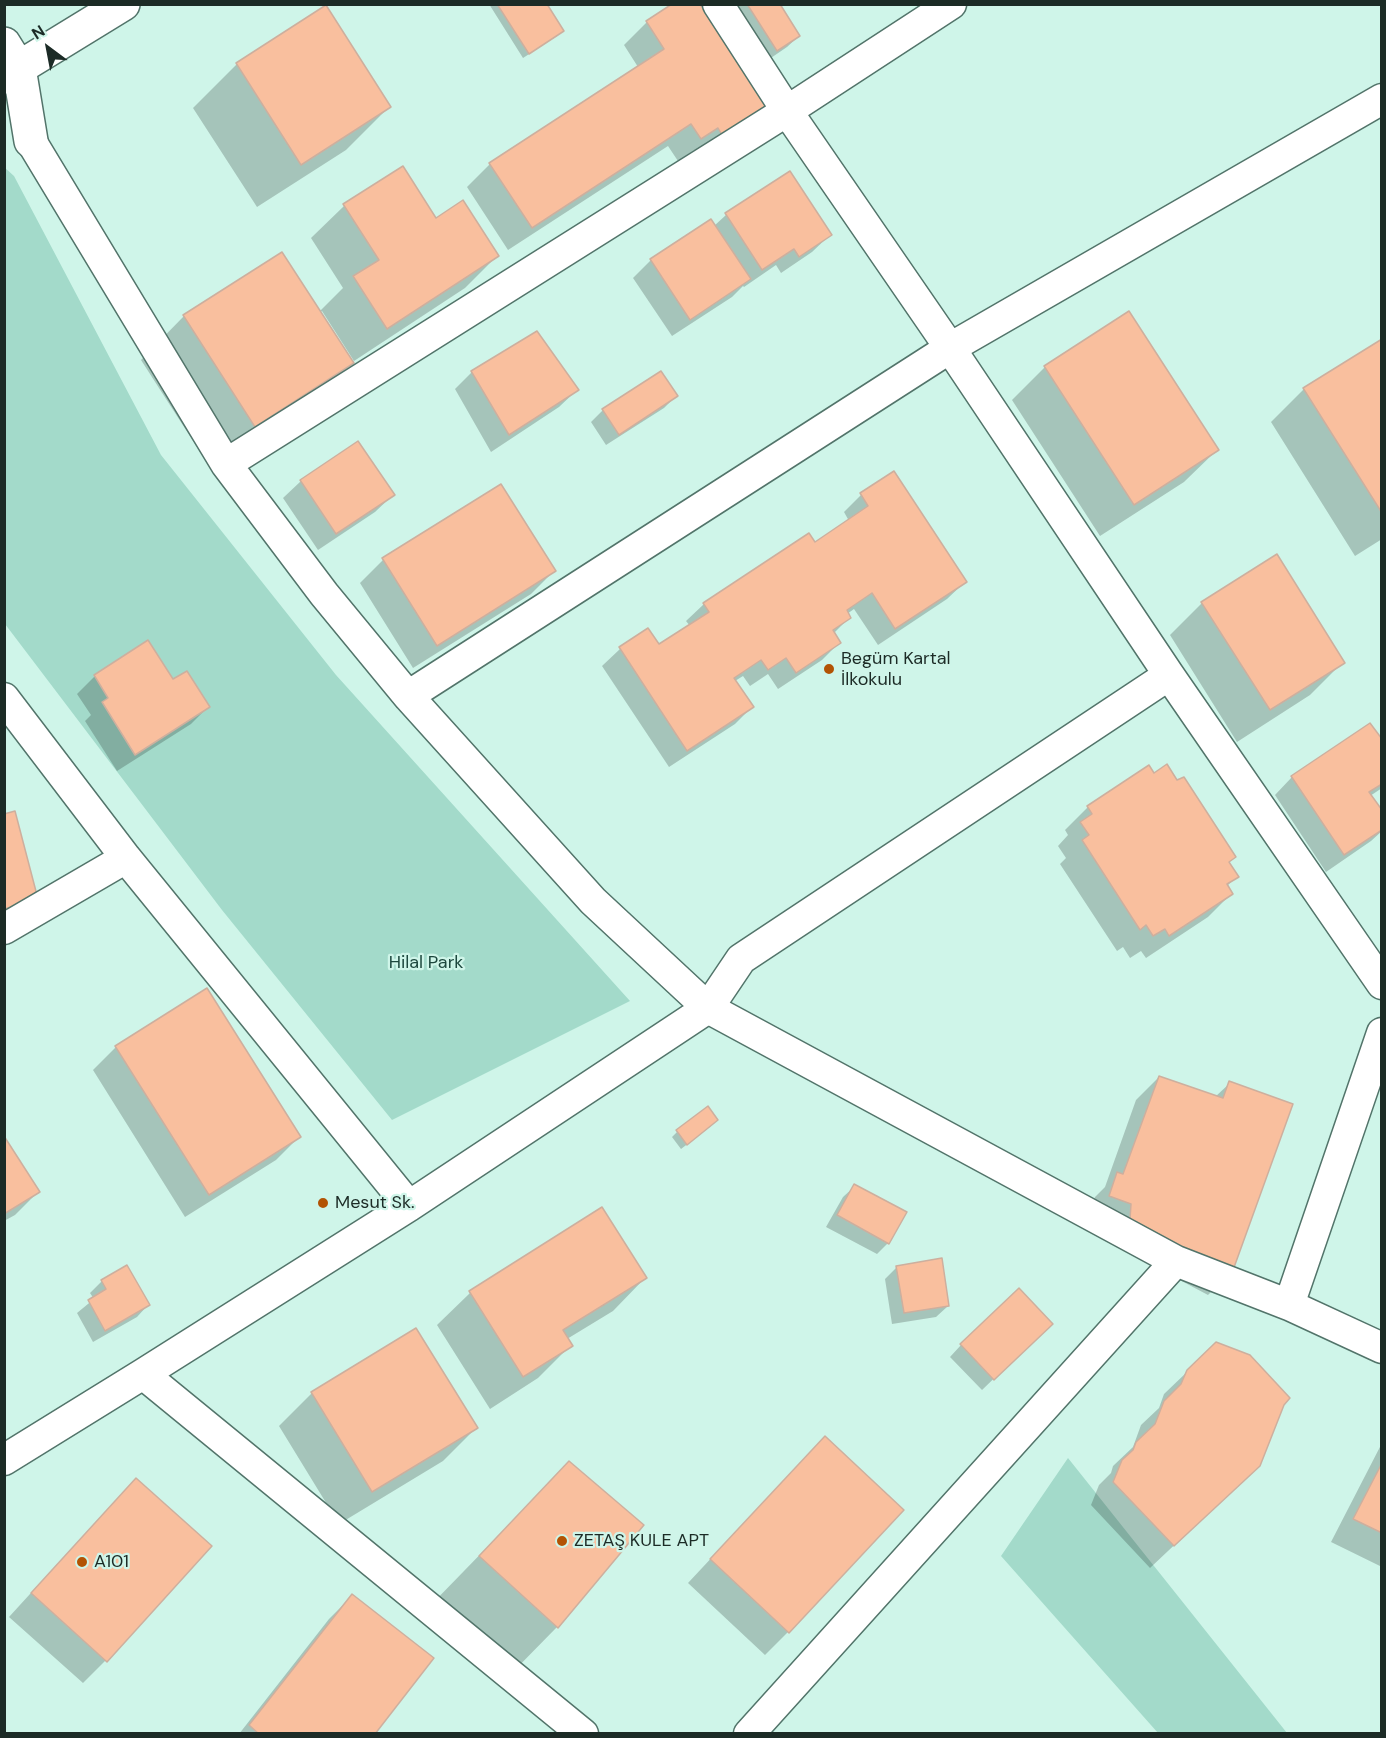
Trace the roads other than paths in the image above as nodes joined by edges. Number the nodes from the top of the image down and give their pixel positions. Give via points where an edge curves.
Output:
1 (123, 4) edge
2 (718, 4) edge
3 (951, 4) edge
4 (9, 63) edge
5 (1382, 99) edge
6 (787, 111) junction
7 (4, 121) edge
8 (31, 141) junction
9 (950, 348) junction
10 (226, 464) junction
11 (1169, 675) junction
12 (408, 696) junction
13 (4, 698) edge
14 (126, 858) junction
15 (4, 929) edge
16 (1382, 984) edge
17 (708, 1008) junction
18 (1382, 1033) edge
19 (409, 1206) junction
20 (1176, 1262) junction
21 (1289, 1305) junction
22 (1382, 1348) edge
23 (143, 1374) junction
24 (4, 1460) edge
25 (583, 1734) edge
26 (749, 1734) edge

1 - 4 main road
2 - 6 street
3 - 6 street
4 - 8 main road
5 - 9 street
6 - 9 street
6 - 10 street
7 - 8 main road
8 - 10 street
9 - 11 street
9 - 12 street
10 - 12 street via 324,594
11 - 16 street
11 - 17 street via 741,959
12 - 17 street via 593,901
13 - 14 street
14 - 15 street
14 - 19 street
17 - 19 street
17 - 20 street
18 - 21 street
19 - 23 street
20 - 21 street
20 - 26 street
21 - 22 street
23 - 24 street
23 - 25 street

